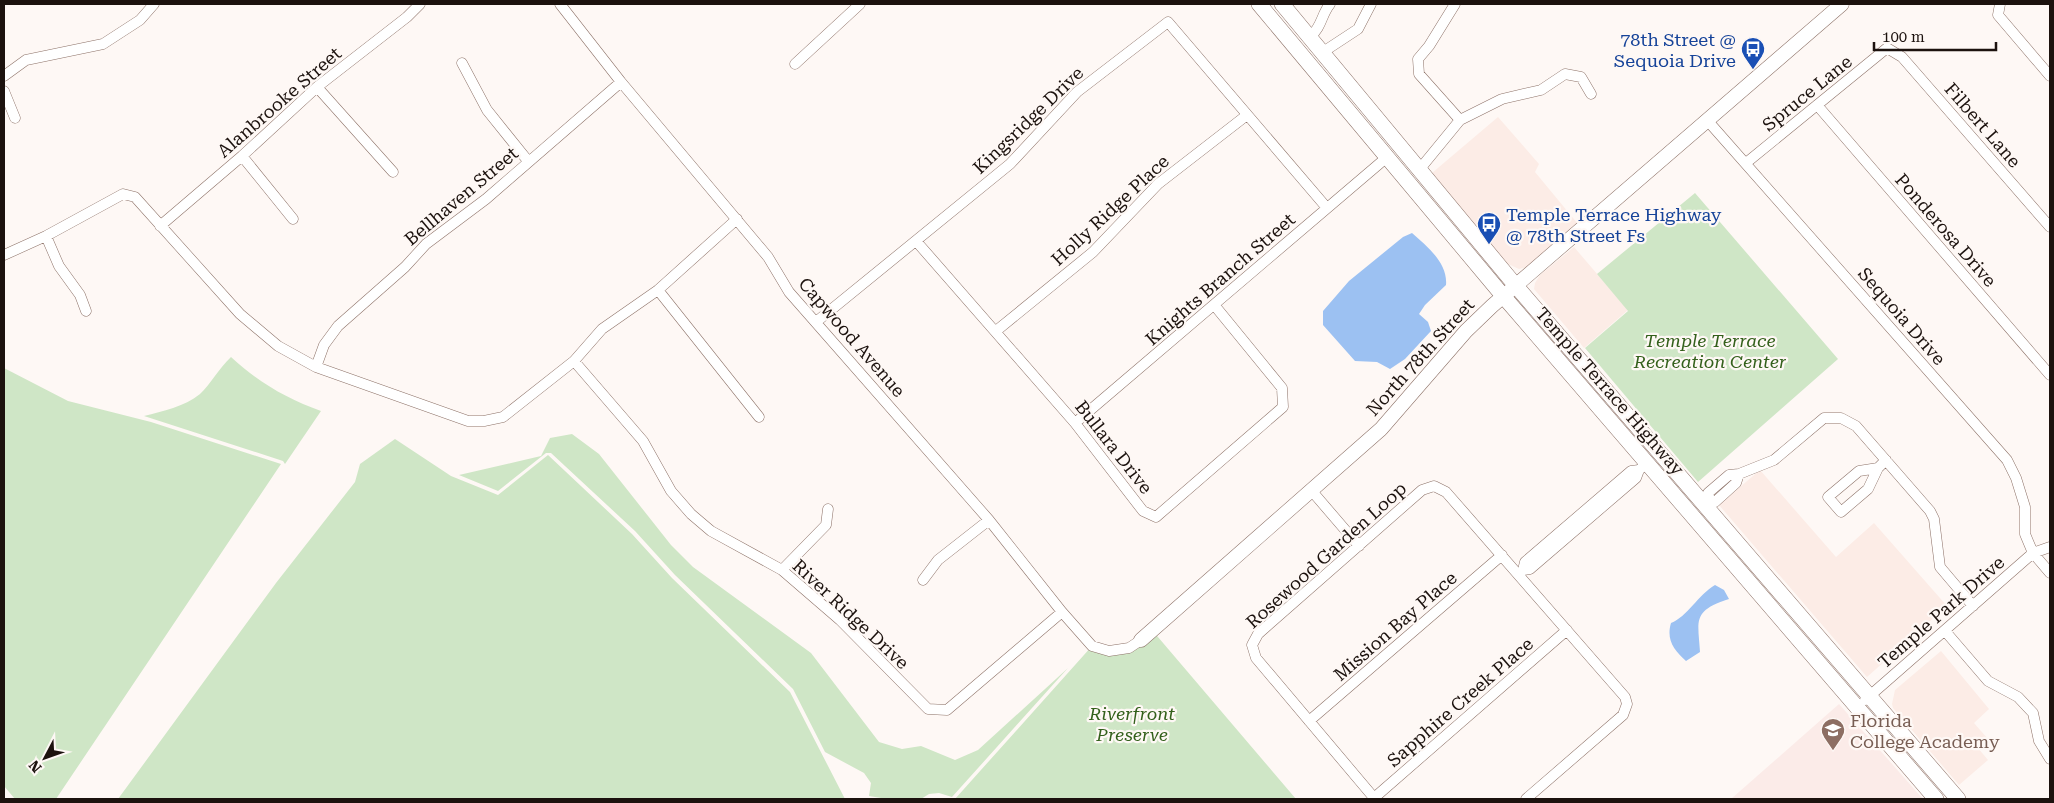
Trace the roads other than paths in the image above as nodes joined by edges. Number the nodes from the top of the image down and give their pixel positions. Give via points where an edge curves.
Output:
1 (154, 4) edge
2 (420, 4) edge
3 (560, 4) edge
4 (860, 4) edge
5 (1258, 4) edge
6 (1268, 4) edge
7 (1282, 4) edge
8 (1330, 4) edge
9 (1455, 4) edge
10 (1842, 4) edge
11 (2000, 4) edge
12 (1368, 5) edge
13 (1310, 37) junction
14 (1887, 48) joint
15 (1323, 52) junction
16 (462, 63) dead end
17 (795, 64) dead end
18 (4, 76) edge
19 (2050, 76) edge
20 (621, 82) junction
21 (317, 87) junction
22 (4, 91) edge
23 (1591, 94) dead end
24 (1816, 105) junction
25 (1247, 115) junction
26 (15, 118) dead end
27 (1460, 120) junction
28 (1706, 120) junction
29 (1399, 146) junction
30 (242, 156) junction
31 (1386, 158) junction
32 (528, 161) junction
33 (1746, 163) junction
34 (1419, 170) junction
35 (393, 172) dead end
36 (1327, 208) junction
37 (293, 219) dead end
38 (737, 219) junction
39 (160, 226) junction
40 (2050, 227) edge
41 (46, 236) junction
42 (916, 241) junction
43 (4, 255) edge
44 (1516, 286) junction
45 (658, 290) junction
46 (1504, 297) junction
47 (1215, 306) junction
48 (86, 311) dead end
49 (816, 322) junction
50 (996, 331) junction
51 (574, 360) junction
52 (316, 367) junction
53 (2050, 376) edge
54 (758, 416) dead end
55 (1075, 423) junction
56 (1886, 460) junction
57 (1643, 466) junction
58 (1878, 468) junction
59 (1311, 490) junction
60 (1707, 503) junction
61 (828, 509) dead end
62 (989, 520) junction
63 (1359, 546) junction
64 (2050, 547) edge
65 (2033, 554) junction
66 (1502, 555) junction
67 (782, 570) junction
68 (1521, 572) junction
69 (2050, 573) edge
70 (923, 580) dead end
71 (1973, 606) junction
72 (1062, 612) junction
73 (1567, 630) junction
74 (1945, 631) junction
75 (1140, 640) joint
76 (1869, 696) junction
77 (1857, 706) junction
78 (1310, 722) junction
79 (2050, 759) edge
80 (1375, 799) edge
81 (1526, 799) edge
82 (1936, 799) edge
83 (1958, 799) edge

1 - 18 street via 140,20 103,44 26,60
2 - 21 street, Alanbrooke Street via 408,17
3 - 20 street, Capwood Avenue
4 - 17 street
5 - 31 main road, Temple Terrace Highway
6 - 15 main road via 1307,48 1316,53
7 - 13 main road, Temple Terrace Highway
8 - 13 street via 1320,27
9 - 27 street via 1418,59 1419,74
10 - 28 street, North 78th Street
11 - 19 street via 1998,15
12 - 15 street via 1358,29
13 - 15 main road, Temple Terrace Highway
14 - 24 street, Spruce Lane
14 - 40 street, Filbert Lane via 1902,57
15 - 29 main road, Temple Terrace Highway
16 - 32 street via 487,110
20 - 32 street, Bellhaven Street
20 - 38 street, Capwood Avenue
21 - 30 street, Alanbrooke Street
21 - 35 street
22 - 26 street
23 - 27 street via 1581,78 1565,74 1542,90 1502,99
24 - 33 street, Spruce Lane
24 - 53 street, Ponderosa Drive
25 - 36 street, Kingsridge Drive
25 - 42 street, Kingsridge Drive via 1168,22 1077,92 1010,164
25 - 50 street, Holly Ridge Place via 1158,184 1093,252
27 - 34 street
28 - 33 street, Sequoia Drive
28 - 44 street, North 78th Street
29 - 31 main road
29 - 34 main road, Temple Terrace Highway
30 - 37 street
30 - 39 street, Alanbrooke Street
31 - 36 street, Knights Branch Street
31 - 46 main road, Temple Terrace Highway
32 - 52 street, Bellhaven Street via 486,199 426,244 405,267 338,326 324,345
33 - 65 street, Sequoia Drive via 2007,460 2025,508 2025,534
34 - 44 main road, Temple Terrace Highway
36 - 47 street, Knights Branch Street
38 - 45 street
38 - 49 street, Capwood Avenue
39 - 41 street via 135,197 123,194
39 - 52 street via 240,314 278,346
41 - 43 street
41 - 48 street via 59,266 80,295
42 - 49 street, Kingsridge Drive
42 - 50 street, Bullara Drive
44 - 46 street, North 78th Street
44 - 60 main road, Temple Terrace Highway
45 - 51 street via 602,329
45 - 54 street
46 - 57 main road, Temple Terrace Highway
46 - 59 street, North 78th Street via 1466,331 1381,429
47 - 55 street, Knights Branch Street
47 - 55 street, Bullara Drive via 1282,388 1283,407 1156,517 1144,511
49 - 62 street, Capwood Avenue
50 - 55 street, Bullara Drive
51 - 52 street via 503,416 484,421 468,421
51 - 67 street, River Ridge Drive via 643,442 671,491 691,514 711,531
56 - 58 street
56 - 60 street via 1852,423 1829,417 1774,460 1729,475 1708,493
56 - 71 street via 1932,515 1940,567
57 - 60 main road via 1661,466 1697,506
57 - 68 street via 1631,472 1568,531 1525,562
57 - 77 main road, Temple Terrace Highway
58 - 58 street via 1859,471 1828,497 1841,512 1868,489
59 - 63 street
59 - 75 street, North 78th Street
60 - 76 main road, Temple Terrace Highway
61 - 67 street via 826,525
62 - 70 street via 938,560
62 - 72 street, Capwood Avenue
63 - 66 street, Rosewood Garden Loop via 1422,490 1434,486 1441,488
63 - 78 street, Rosewood Garden Loop via 1258,634 1252,645 1256,658
64 - 65 street, Temple Park Drive
65 - 69 street
65 - 71 street, Temple Park Drive
66 - 68 street
66 - 78 street, Mission Bay Place
67 - 72 street, River Ridge Drive via 840,620 928,709 947,710
68 - 73 street
71 - 74 street, Temple Park Drive
72 - 75 street, Capwood Avenue via 1092,646 1108,651 1129,648
73 - 80 street, Sapphire Creek Place
73 - 81 street via 1625,697 1626,710
74 - 76 street, Temple Park Drive
74 - 79 street via 1988,681 2018,697 2033,714 2041,746
76 - 77 street, Temple Park Drive
76 - 83 main road, Temple Terrace Highway
77 - 82 main road, Temple Terrace Highway
78 - 80 street, Rosewood Garden Loop

